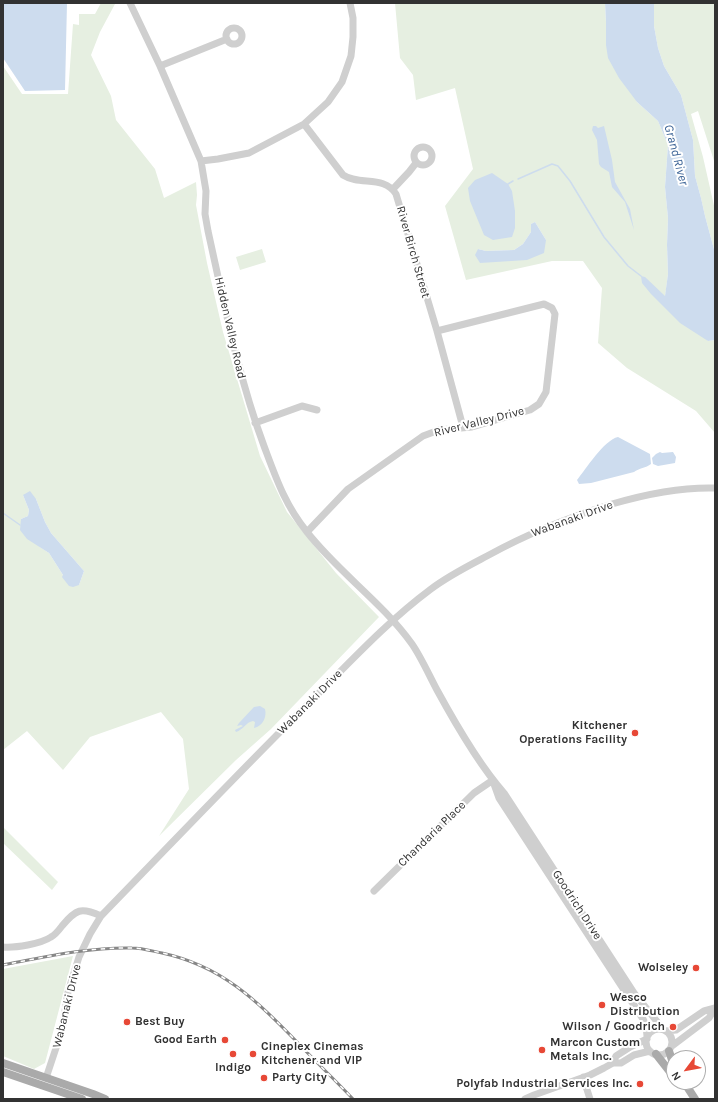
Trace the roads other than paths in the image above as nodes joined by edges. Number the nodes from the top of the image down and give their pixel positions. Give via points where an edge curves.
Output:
1 (130, 3) edge
2 (350, 3) edge
3 (226, 39) dead end
4 (160, 66) junction
5 (304, 124) junction
6 (201, 161) junction
7 (416, 162) dead end
8 (393, 189) junction
9 (436, 331) junction
10 (317, 410) dead end
11 (255, 423) junction
12 (463, 427) junction
13 (715, 488) edge
14 (307, 532) junction
15 (393, 621) junction
16 (493, 780) junction
17 (374, 891) dead end
18 (101, 916) junction
19 (3, 947) edge
20 (715, 1008) edge
21 (664, 1030) junction
22 (647, 1037) junction
23 (670, 1048) junction
24 (653, 1052) junction
25 (3, 1063) edge
26 (613, 1063) junction
27 (666, 1067) edge
28 (3, 1072) edge
29 (583, 1077) junction
30 (46, 1078) junction
31 (682, 1090) edge
32 (689, 1090) edge
33 (82, 1099) edge
34 (105, 1099) edge
35 (525, 1099) edge
36 (590, 1099) edge
37 (688, 1099) edge
38 (695, 1099) edge

1 - 4 street, Hidden Valley Road
2 - 5 street via 353,38 351,56 342,82 328,102
3 - 4 street
4 - 6 street, Hidden Valley Road
5 - 6 street via 249,153
5 - 8 street via 344,175 351,179 386,184
6 - 11 street, Hidden Valley Road via 208,231
7 - 8 street
8 - 9 street, River Birch Street via 398,198
9 - 12 street, River Birch Street
9 - 12 street, River Valley Drive via 544,304 552,308 555,314 546,392 539,404 530,410 472,427
10 - 11 street via 302,406
11 - 14 street, Hidden Valley Road via 281,490
12 - 14 street, River Valley Drive via 439,430 423,436 348,489
13 - 15 street, Wabanaki Drive via 675,490 628,500 585,512 529,534 432,588
14 - 15 street, Hidden Valley Road via 333,562
15 - 16 street, Goodrich Drive via 413,645 467,741
15 - 18 street, Wabanaki Drive via 290,722
16 - 17 street, Chandaria Place via 474,793
16 - 21 street, Goodrich Drive via 634,993
16 - 22 street, Goodrich Drive via 499,798 642,1019
18 - 19 street via 89,911 77,912 70,916 52,937 41,943
18 - 30 street, Wabanaki Drive via 79,957 68,992 61,1036
20 - 21 street via 704,1010 676,1030
20 - 23 street via 709,1018
21 - 22 street via 654,1030
21 - 23 street via 671,1038
22 - 24 street via 647,1046
22 - 26 street via 616,1056
23 - 24 street via 664,1054
24 - 26 street via 634,1055 621,1063
24 - 27 main road
25 - 30 main road
26 - 29 street
28 - 33 main road
29 - 35 street
29 - 36 street
30 - 34 main road
31 - 37 main road
32 - 38 main road

